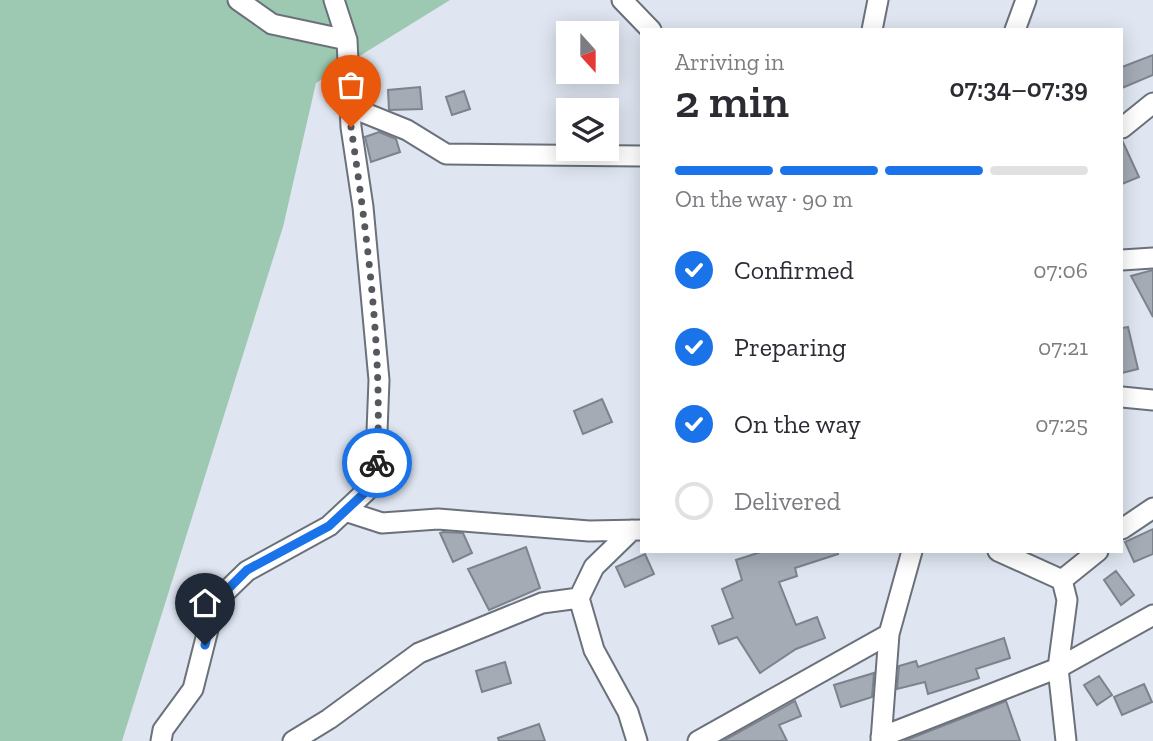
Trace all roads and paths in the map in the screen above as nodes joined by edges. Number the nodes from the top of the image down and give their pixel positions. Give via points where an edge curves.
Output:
1 (238, 0) edge
2 (334, 0) edge
3 (622, 0) edge
4 (878, 0) edge
5 (1026, 0) edge
6 (649, 28) edge
7 (872, 28) edge
8 (1016, 28) edge
9 (347, 40) junction
10 (1153, 103) edge
11 (350, 107) junction
12 (1123, 127) edge
13 (640, 156) edge
14 (1153, 258) edge
15 (1123, 260) edge
16 (1123, 397) edge
17 (1153, 400) edge
18 (1153, 508) edge
19 (345, 511) junction
20 (1123, 528) edge
21 (637, 530) edge
22 (911, 553) edge
23 (1002, 553) edge
24 (1096, 553) edge
25 (1062, 580) junction
26 (579, 598) junction
27 (1153, 615) edge
28 (889, 634) junction
29 (1058, 668) junction
30 (881, 739) edge
31 (161, 741) edge
32 (293, 741) edge
33 (636, 741) edge
34 (698, 741) edge
35 (1066, 741) edge

1 - 9 street via 272,24
2 - 9 street
3 - 6 street
4 - 7 street
5 - 8 street
9 - 11 street
10 - 12 street
11 - 13 street via 407,131 446,154
11 - 19 street via 379,380 375,483
14 - 15 street
16 - 17 street
18 - 20 street
19 - 21 street via 382,523 438,519 589,531
19 - 31 street via 329,526 247,570 215,602 193,689 163,730
21 - 26 street via 594,567
22 - 28 street
23 - 25 street
24 - 25 street
25 - 29 street via 1067,600
26 - 32 street via 542,603 419,653
26 - 33 street via 594,650 628,712
27 - 29 street
28 - 30 street
28 - 34 street
29 - 30 street
29 - 35 street

